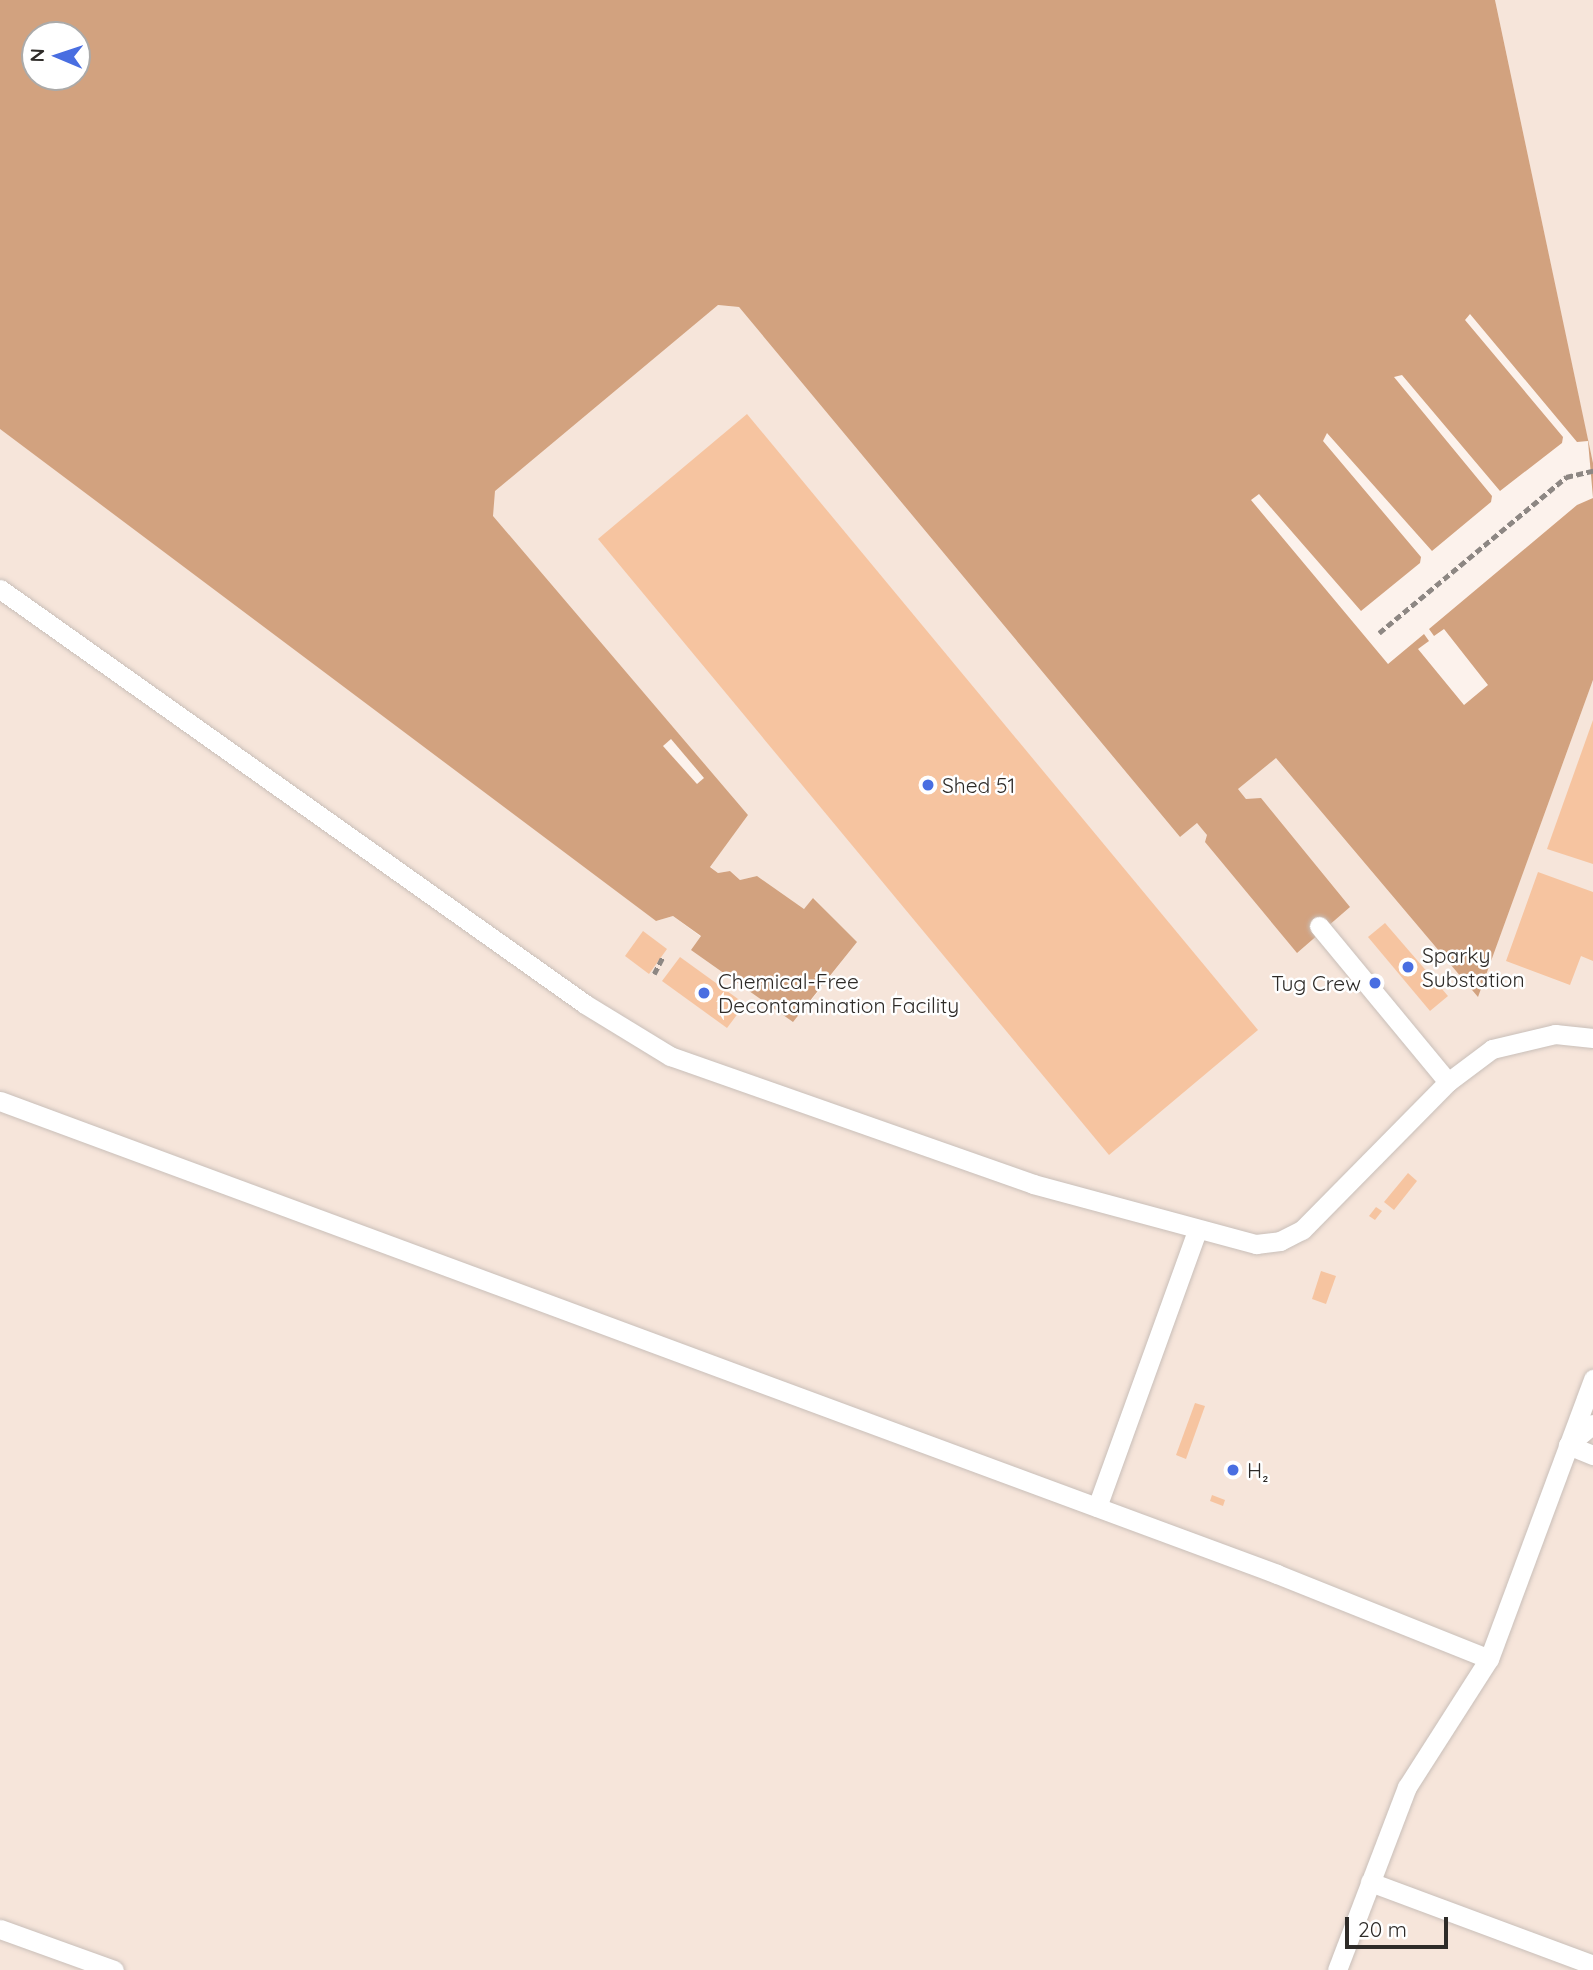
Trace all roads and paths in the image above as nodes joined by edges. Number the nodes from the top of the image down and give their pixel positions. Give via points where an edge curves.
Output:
1 (1593, 471) edge
2 (0, 589) edge
3 (1380, 633) dead end
4 (1319, 926) dead end
5 (663, 956) dead end
6 (654, 974) dead end
7 (1593, 1038) edge
8 (1448, 1082) junction
9 (0, 1101) edge
10 (1197, 1230) junction
11 (1593, 1379) edge
12 (1593, 1424) edge
13 (1567, 1445) junction
14 (1593, 1455) edge
15 (1097, 1507) junction
16 (1489, 1659) junction
17 (1370, 1882) junction
18 (0, 1929) edge
19 (1593, 1965) edge
20 (114, 1970) edge
21 (1337, 1970) edge

1 - 3 path via 1566,477
2 - 10 lane via 585,1004 670,1056 1033,1184
4 - 8 lane
5 - 6 path
7 - 8 lane via 1555,1034 1492,1049
8 - 10 lane via 1302,1230 1280,1241 1256,1244
9 - 15 lane
10 - 15 lane
11 - 13 lane
12 - 13 lane
13 - 14 lane
13 - 16 lane
15 - 16 lane
16 - 17 lane via 1408,1787
17 - 19 lane
17 - 21 lane
18 - 20 lane

